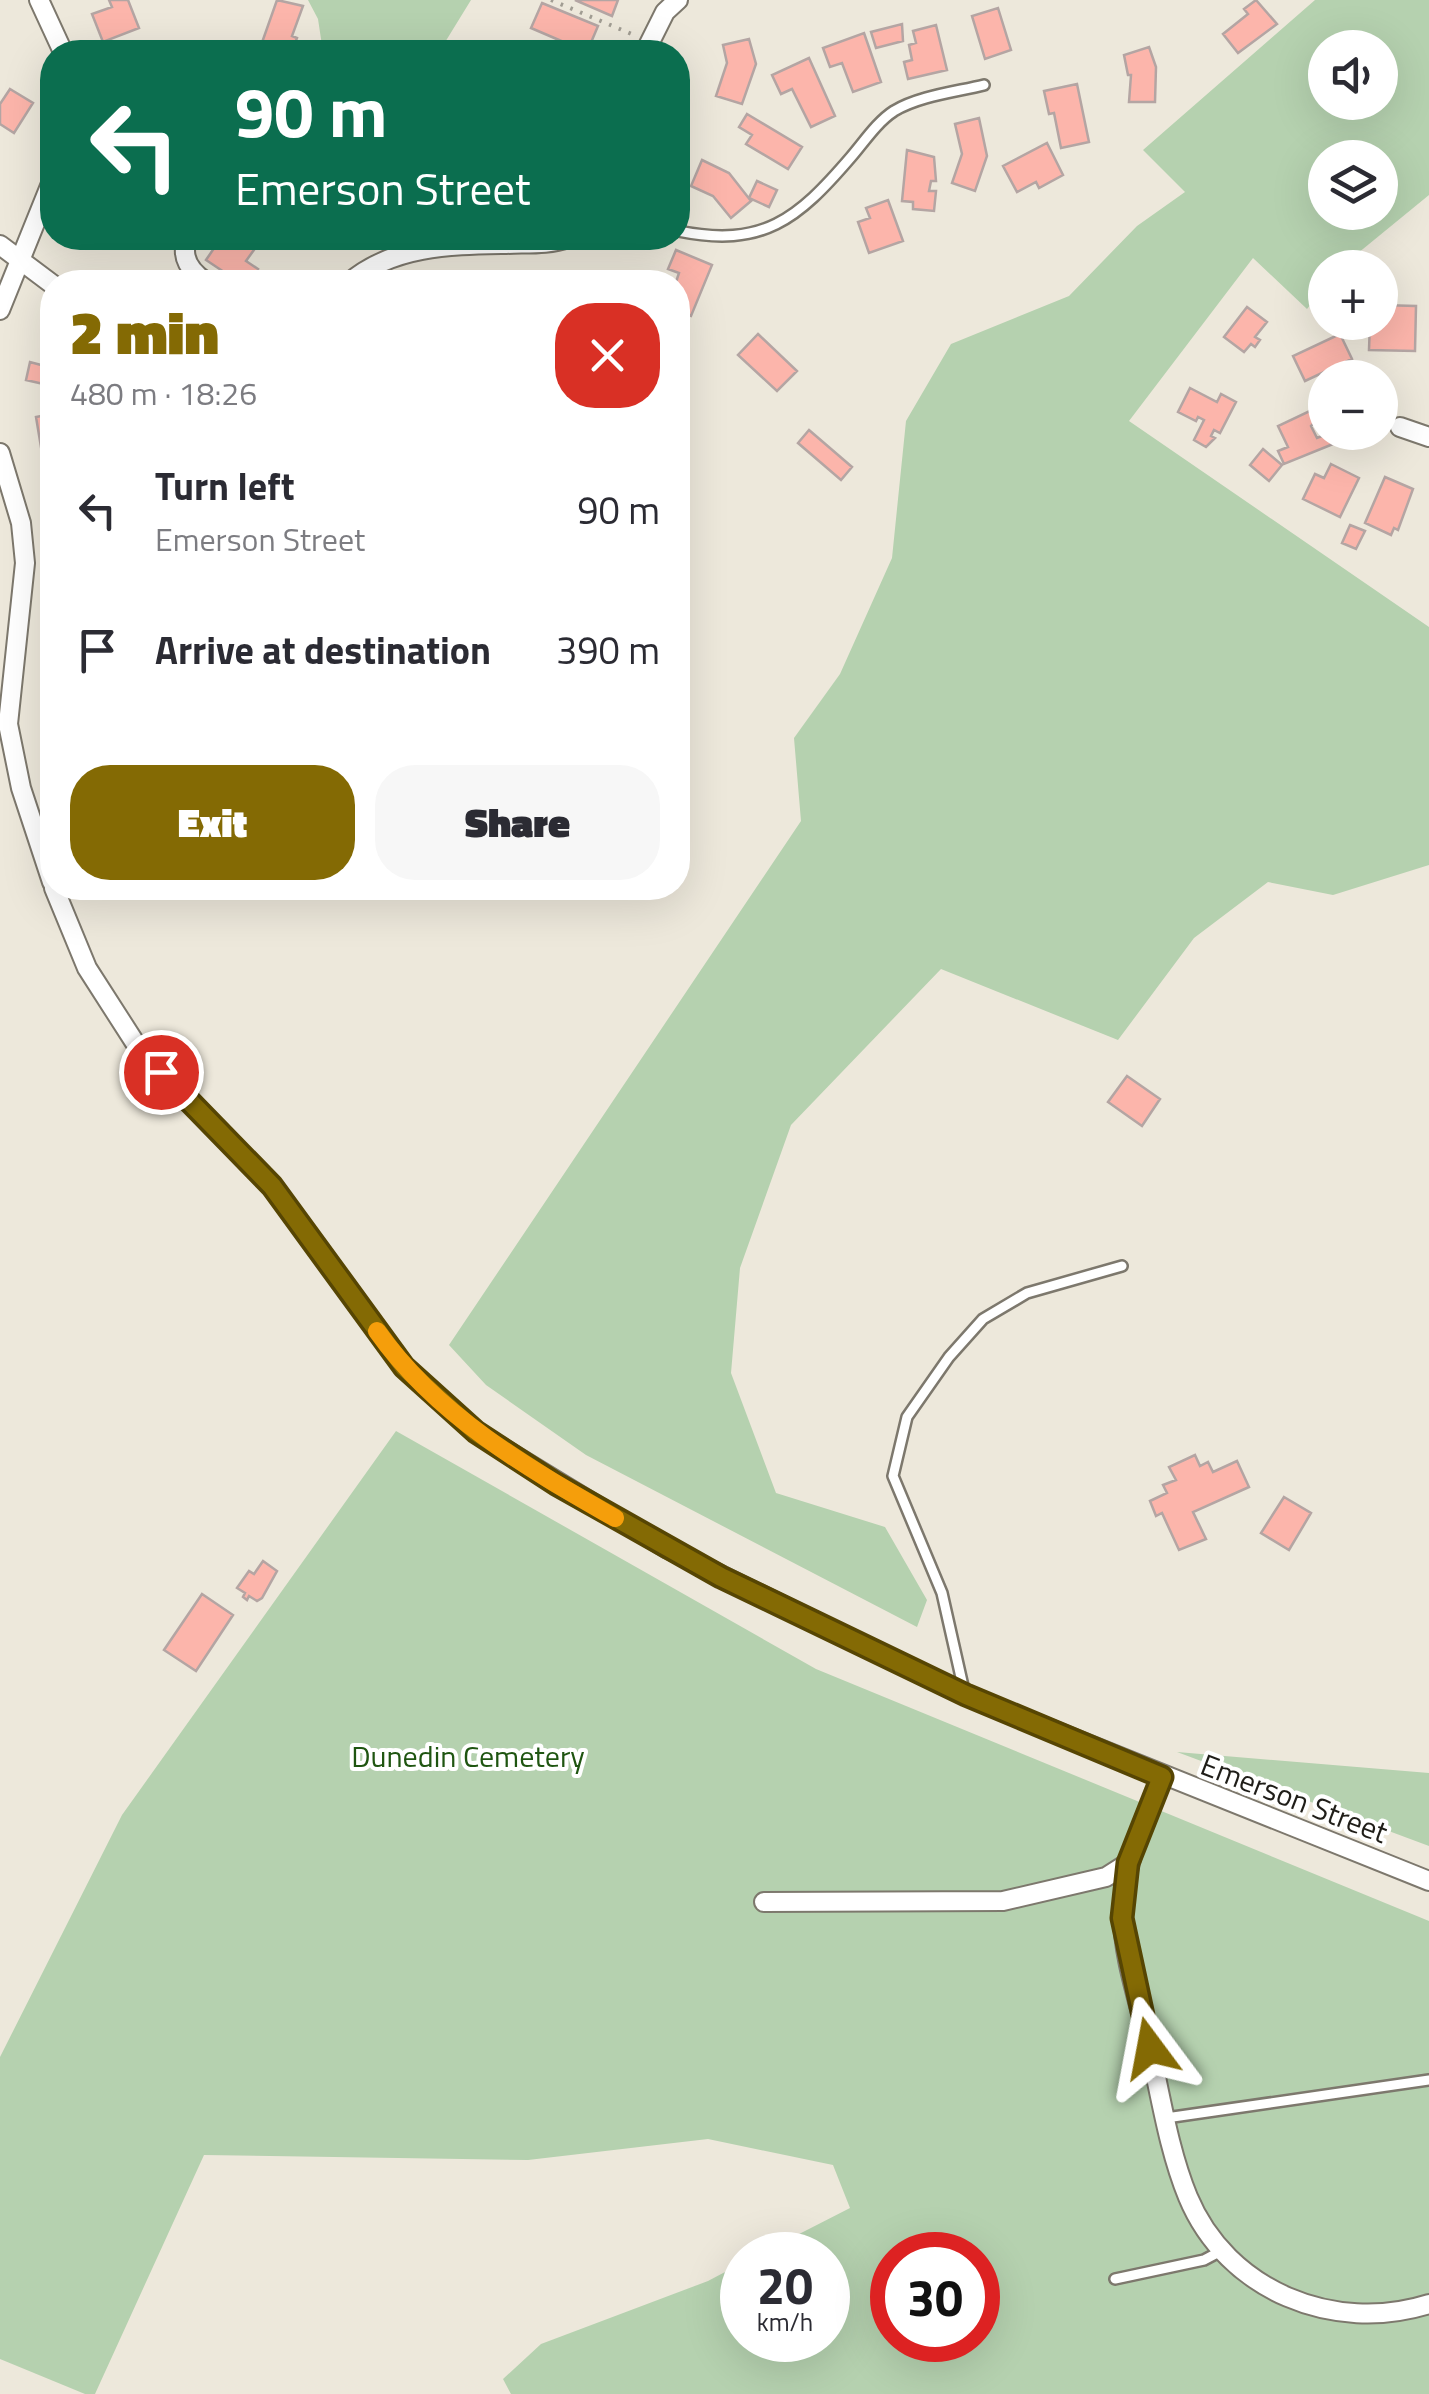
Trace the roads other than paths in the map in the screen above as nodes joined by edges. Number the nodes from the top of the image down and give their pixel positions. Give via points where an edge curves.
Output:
1 (40, 0) edge
2 (678, 0) edge
3 (58, 40) edge
4 (651, 40) edge
5 (984, 85) dead end
6 (40, 211) edge
7 (690, 232) edge
8 (0, 244) edge
9 (424, 250) edge
10 (20, 260) junction
11 (368, 270) edge
12 (40, 275) edge
13 (0, 310) edge
14 (1400, 427) dead end
15 (1429, 437) edge
16 (0, 453) edge
17 (40, 844) edge
18 (60, 900) edge
19 (1122, 1266) dead end
20 (966, 1695) junction
21 (1162, 1777) junction
22 (1128, 1863) junction
23 (1429, 1881) edge
24 (764, 1902) dead end
25 (1429, 2080) edge
26 (1166, 2118) junction
27 (1221, 2251) junction
28 (1114, 2279) dead end
29 (1429, 2304) edge

1 - 3 street
2 - 4 street
5 - 7 lane via 890,114 821,189 764,231 724,238
6 - 10 street
8 - 10 street
9 - 11 street
10 - 12 street
10 - 13 street
14 - 15 street
16 - 17 street, Emerson Street via 25,562 8,724
18 - 20 street, Emerson Street via 80,953 120,1023 272,1186 394,1354 438,1400 501,1449 668,1549
19 - 20 lane via 1027,1293 983,1319 907,1417 893,1476 942,1593
20 - 21 street, Emerson Street
21 - 22 street
21 - 23 street, Emerson Street
22 - 24 street via 1106,1877 1003,1901
22 - 26 street via 1122,1918
25 - 26 lane
26 - 27 street via 1189,2200
27 - 28 lane
27 - 29 street via 1264,2287 1324,2310 1378,2315

